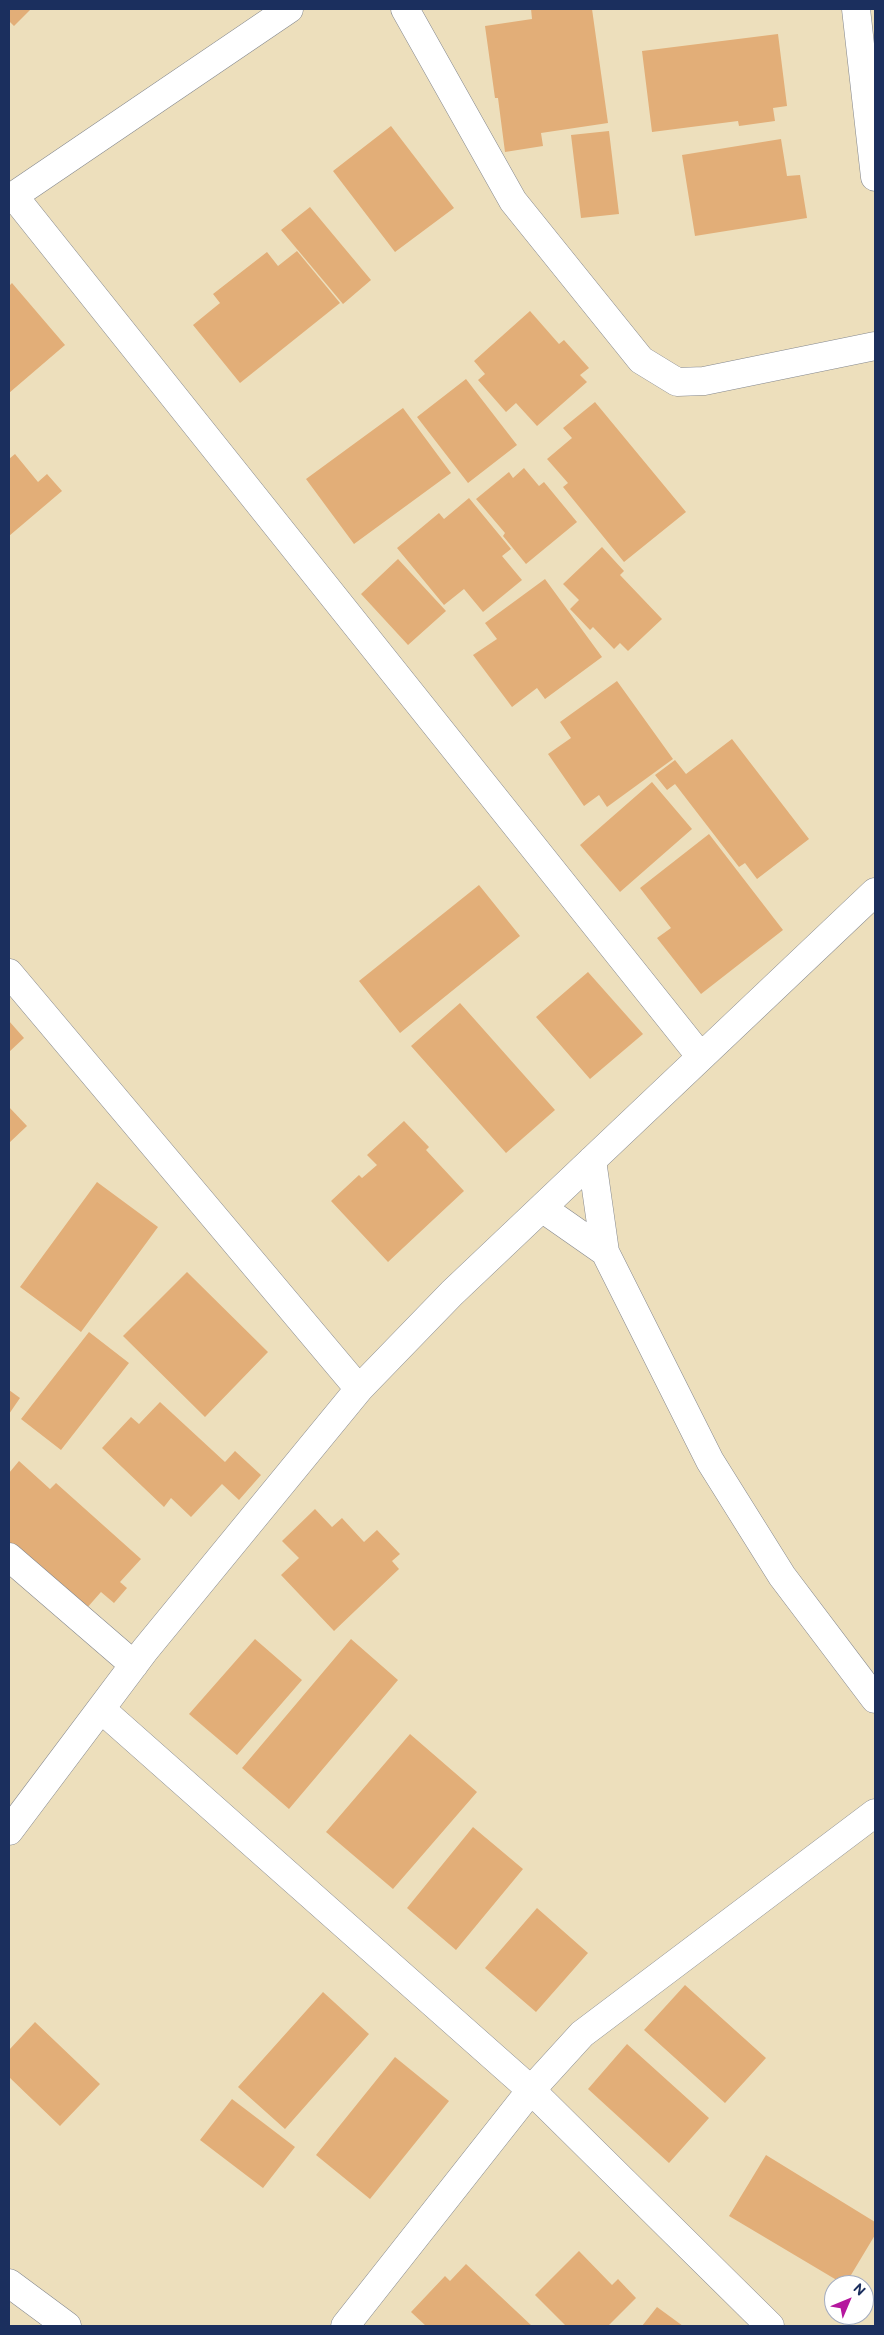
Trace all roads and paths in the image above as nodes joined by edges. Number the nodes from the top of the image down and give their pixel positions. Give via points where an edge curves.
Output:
1 (289, 9) edge
2 (405, 9) edge
3 (856, 9) edge
4 (875, 177) edge
5 (11, 197) edge
6 (875, 346) edge
7 (875, 892) edge
8 (9, 973) edge
9 (701, 1057) junction
10 (592, 1160) junction
11 (542, 1208) junction
12 (605, 1252) junction
13 (359, 1389) junction
14 (9, 1557) edge
15 (134, 1665) junction
16 (875, 1700) edge
17 (100, 1709) junction
18 (875, 1813) edge
19 (9, 1831) edge
20 (531, 2090) junction
21 (9, 2282) edge
22 (67, 2326) edge
23 (345, 2326) edge
24 (770, 2326) edge

1 - 5 street
2 - 6 street via 513,201 642,360 677,382 704,381
3 - 4 street
5 - 9 street
7 - 9 street
8 - 13 street
9 - 10 street
10 - 11 street
10 - 12 street
11 - 12 street
11 - 13 street via 452,1293
12 - 16 street via 710,1461 782,1576
13 - 15 street
14 - 15 street
15 - 17 street
17 - 19 street
17 - 20 street
18 - 20 street via 582,2034
20 - 23 street
20 - 24 street
21 - 22 street

